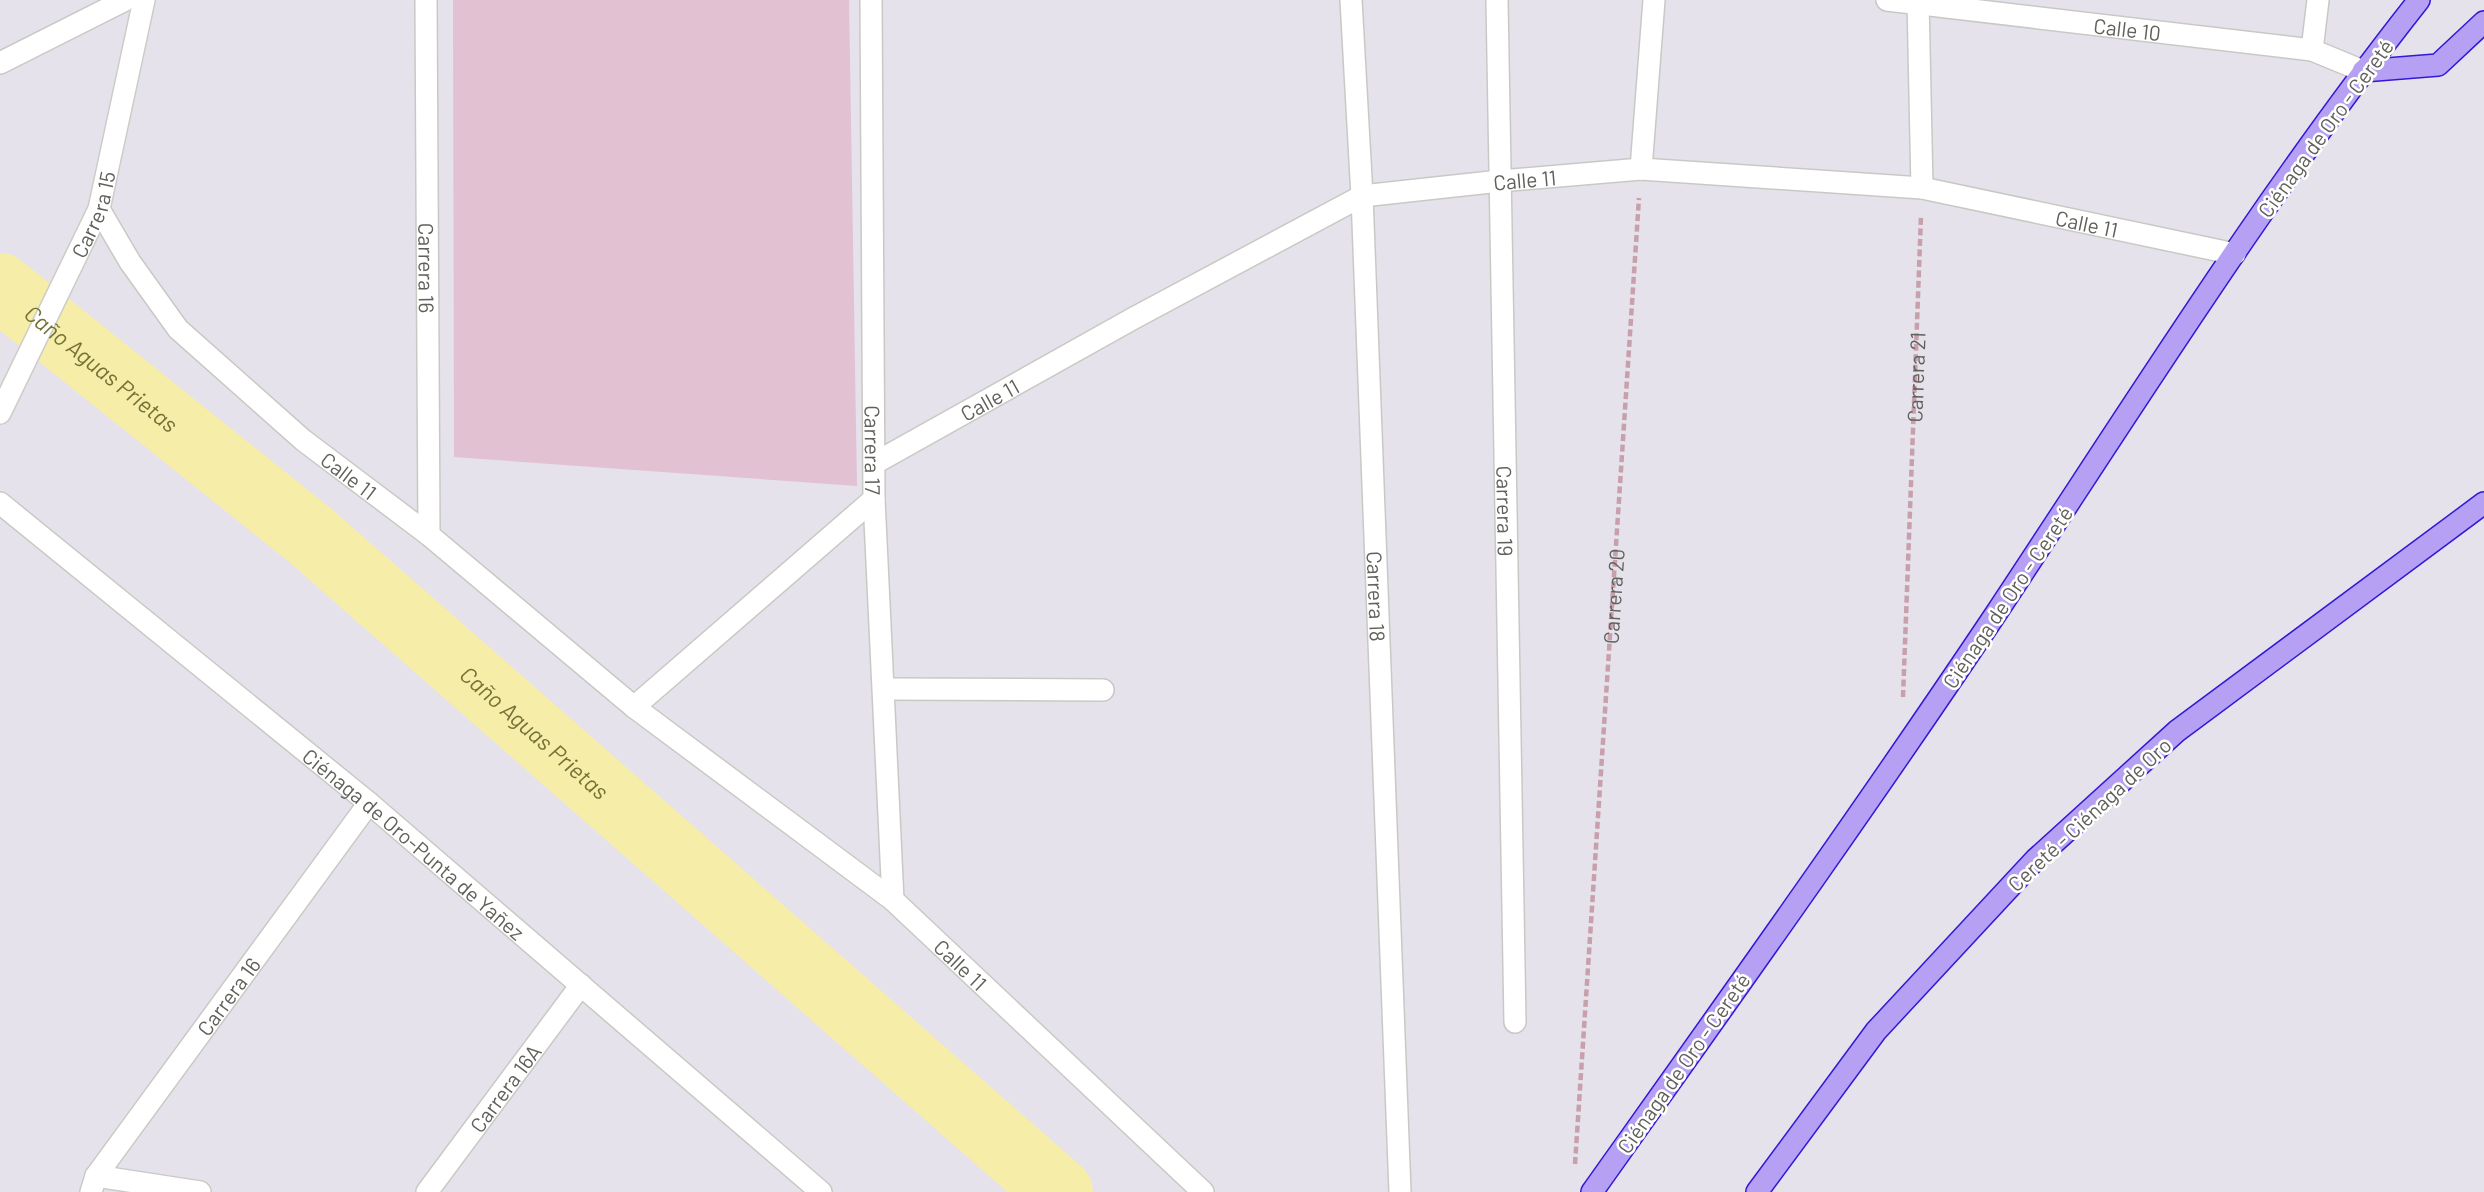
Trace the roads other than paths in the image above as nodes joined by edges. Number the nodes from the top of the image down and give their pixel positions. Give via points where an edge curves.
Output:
1 (125, 0) edge
2 (144, 0) edge
3 (426, 0) edge
4 (871, 0) edge
5 (1351, 0) edge
6 (1497, 0) edge
7 (1654, 0) edge
8 (1887, 0) edge
9 (2318, 0) edge
10 (2419, 0) edge
11 (1918, 1) edge
12 (2484, 22) edge
13 (2312, 50) junction
14 (0, 63) edge
15 (2362, 71) junction
16 (1641, 169) junction
17 (1500, 181) junction
18 (1922, 188) junction
19 (1362, 197) junction
20 (99, 209) junction
21 (2235, 254) junction
22 (0, 413) edge
23 (875, 463) junction
24 (874, 499) junction
25 (0, 503) edge
26 (2484, 503) edge
27 (429, 535) junction
28 (884, 689) junction
29 (1103, 690) dead end
30 (634, 708) junction
31 (369, 803) junction
32 (893, 900) junction
33 (581, 985) junction
34 (1515, 1022) dead end
35 (94, 1184) edge
36 (200, 1192) edge
37 (427, 1192) edge
38 (821, 1192) edge
39 (1203, 1192) edge
40 (1399, 1192) edge
41 (1592, 1192) edge
42 (1757, 1192) edge

1 - 14 street
2 - 20 street, Carrera 15
3 - 27 street, Carrera 16
4 - 23 street, Carrera 17
5 - 19 street, Carrera 18
6 - 17 street, Carrera 19
7 - 16 street
8 - 11 street, Calle 10
9 - 13 street
10 - 15 highway, Ciénaga de Oro - Cereté
11 - 13 street, Calle 10
11 - 18 street
12 - 15 highway via 2438,65
13 - 15 street, Calle 10
15 - 21 highway, Ciénaga de Oro - Cereté
16 - 17 street, Calle 11
16 - 18 street, Calle 11
17 - 19 street, Calle 11
17 - 34 street, Carrera 19
18 - 21 street, Calle 11
19 - 23 street, Calle 11
19 - 40 street, Carrera 18
20 - 22 street, Carrera 15
20 - 27 street, Calle 11 via 178,329 303,440
21 - 41 highway, Ciénaga de Oro - Cereté via 1901,755
23 - 24 street, Carrera 17
24 - 28 street, Carrera 17
24 - 30 street
25 - 31 street, Ciénaga de Oro-Punta de Yañez
26 - 42 highway, Cereté - Ciénaga de Oro via 2177,732 2036,859 1876,1031
27 - 30 street, Calle 11
28 - 29 street
28 - 32 street, Carrera 17
30 - 32 street, Calle 11
31 - 33 street, Ciénaga de Oro-Punta de Yañez
31 - 35 street, Carrera 16
32 - 39 street, Calle 11
33 - 37 street, Carrera 16A
33 - 38 street, Ciénaga de Oro-Punta de Yañez
35 - 36 street

